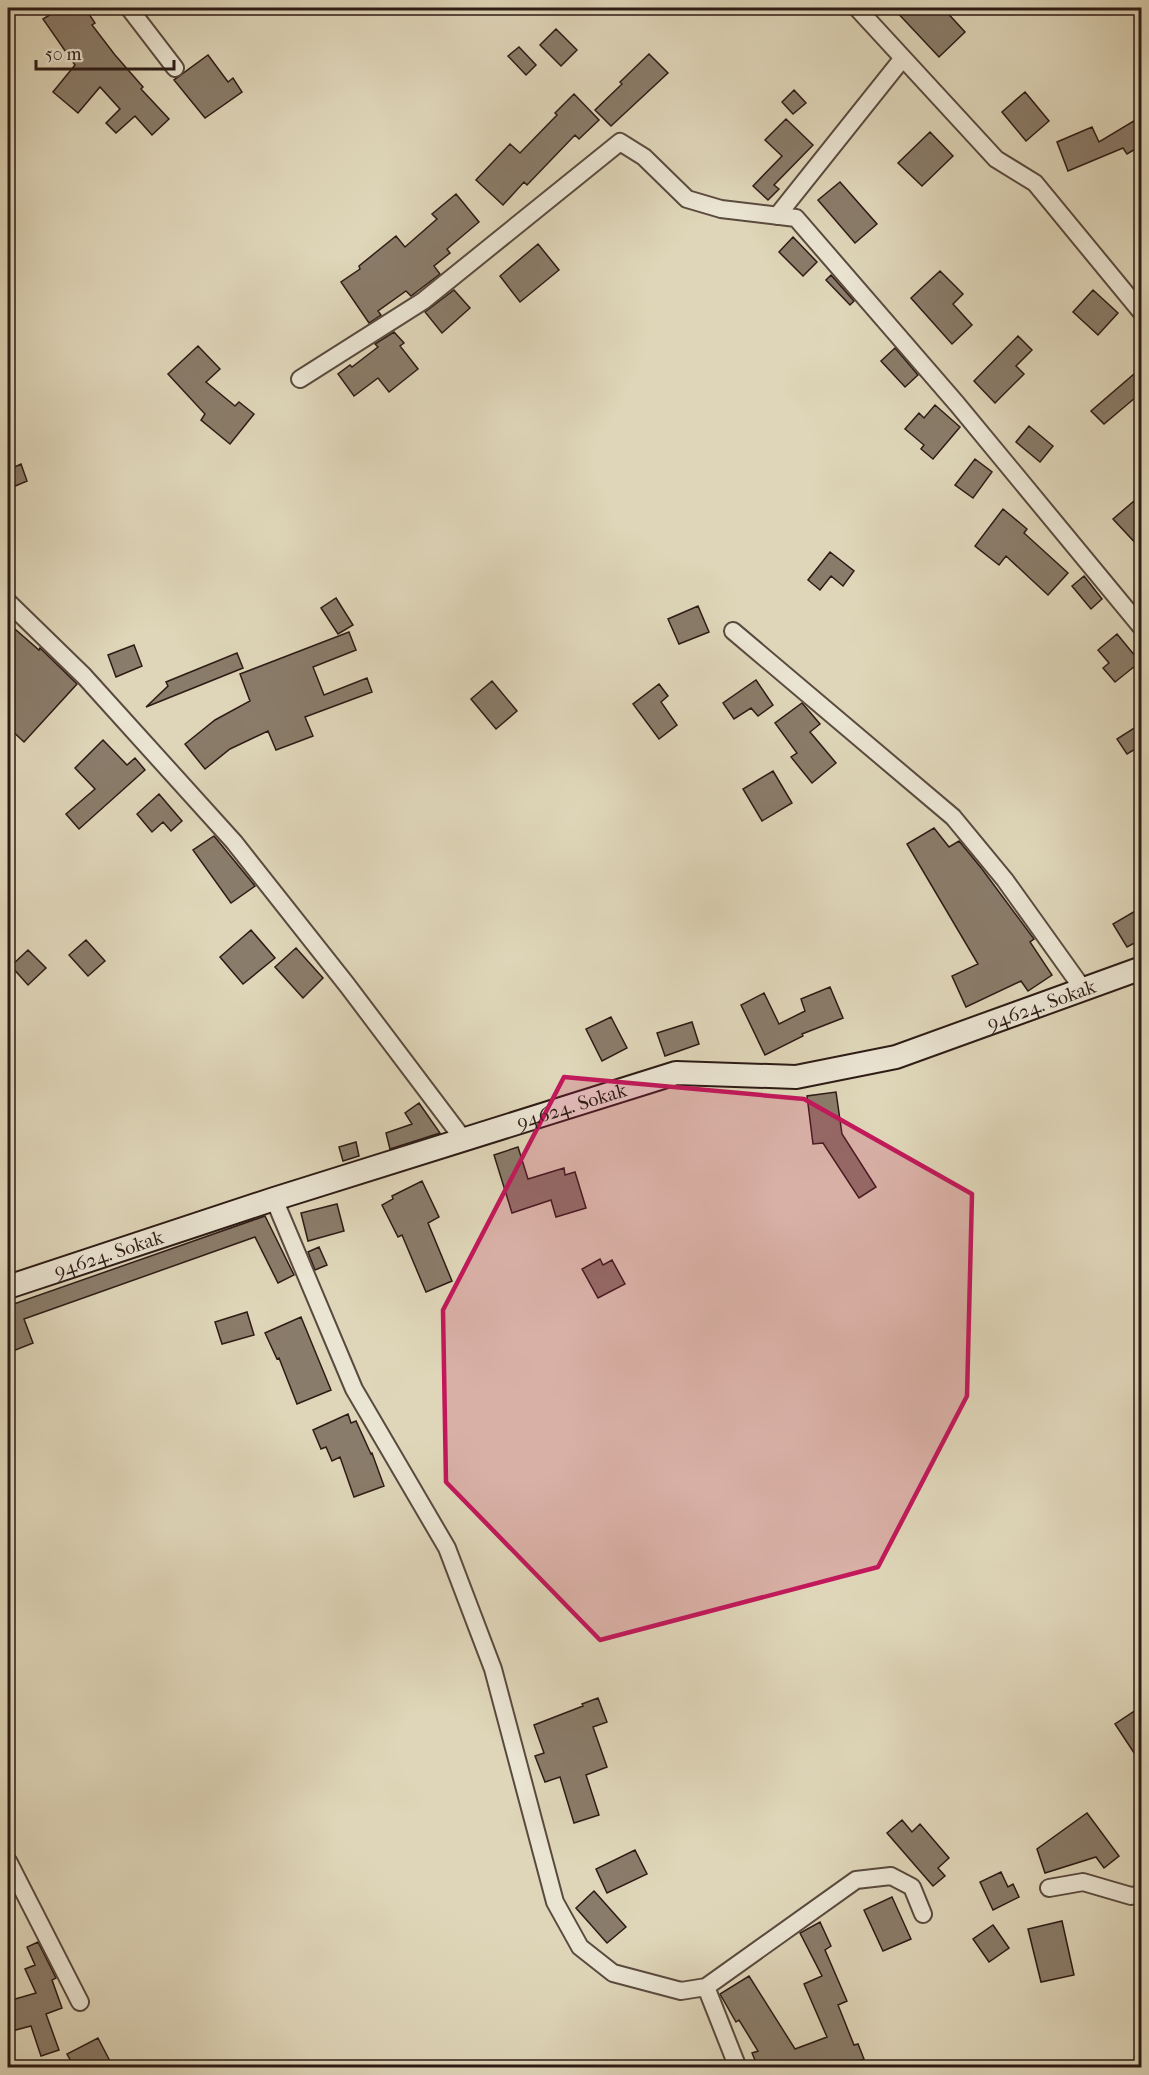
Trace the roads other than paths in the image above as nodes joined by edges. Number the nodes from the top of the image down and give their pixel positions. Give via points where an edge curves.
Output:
1 (129, 8) edge
2 (857, 8) edge
3 (903, 58) junction
4 (175, 68) dead end
5 (777, 216) junction
6 (1142, 313) edge
7 (300, 379) dead end
8 (8, 602) edge
9 (1142, 628) edge
10 (733, 631) dead end
11 (1142, 968) edge
12 (1083, 988) junction
13 (464, 1140) junction
14 (274, 1199) junction
15 (8, 1287) edge
16 (8, 1861) edge
17 (1049, 1888) dead end
18 (1142, 1894) edge
19 (923, 1914) dead end
20 (706, 1987) junction
21 (80, 2002) dead end
22 (738, 2067) edge

1 - 4 street
2 - 3 street
3 - 5 street
3 - 6 street via 996,159 1035,183
5 - 7 street via 687,199 644,157 620,142 423,301
5 - 9 street via 796,218 957,404
8 - 13 street via 84,676 234,842
10 - 12 street via 953,817 1005,880
11 - 12 street, 94624. Sokak
12 - 13 street, 94624. Sokak via 896,1057 796,1077 676,1073
13 - 14 street, 94624. Sokak
14 - 15 street, 94624. Sokak
14 - 20 street via 354,1389 447,1548 493,1670 555,1902 580,1947 614,1973 681,1991
16 - 21 street
17 - 18 street via 1083,1882 1131,1896
19 - 20 street via 912,1887 891,1876 856,1880
20 - 22 street

